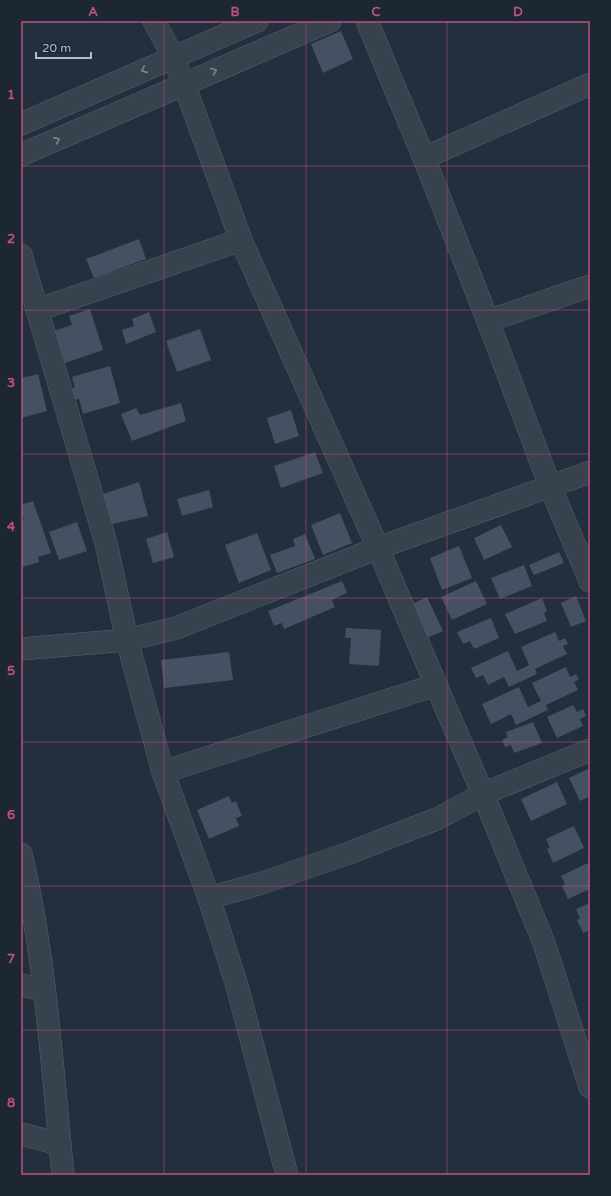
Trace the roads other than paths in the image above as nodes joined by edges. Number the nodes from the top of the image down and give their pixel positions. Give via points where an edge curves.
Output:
1 (154, 21) edge
2 (257, 21) edge
3 (330, 21) edge
4 (367, 21) edge
5 (173, 57) junction
6 (184, 84) junction
7 (590, 84) edge
8 (21, 124) edge
9 (21, 156) edge
10 (424, 158) junction
11 (241, 240) junction
12 (21, 255) edge
13 (590, 286) edge
14 (37, 310) junction
15 (488, 321) junction
16 (590, 472) edge
17 (550, 486) junction
18 (378, 548) junction
19 (590, 581) edge
20 (127, 640) junction
21 (21, 649) edge
22 (436, 685) junction
23 (590, 750) edge
24 (163, 772) junction
25 (483, 794) junction
26 (21, 854) edge
27 (209, 898) junction
28 (21, 985) edge
29 (44, 990) junction
30 (582, 1035) edge
31 (590, 1087) edge
32 (21, 1134) edge
33 (60, 1144) junction
34 (63, 1175) edge
35 (287, 1175) edge

1 - 5 street
2 - 5 street
6 -> 3 street
4 - 10 street
5 - 6 street
5 -> 8 street
9 -> 6 street
6 - 11 street
7 - 10 street
10 - 15 street
11 - 14 street
11 - 18 street
12 - 14 street
13 - 15 street
14 - 20 street via 106,543
15 - 17 street
16 - 17 street
17 - 18 street
17 - 19 street
18 - 20 street via 176,628
18 - 22 street
20 - 21 street
20 - 24 street
22 - 24 street
22 - 25 street
23 - 25 street
24 - 27 street
25 - 27 street via 439,818 349,853
25 - 30 street
26 - 29 street via 32,904
27 - 35 street via 237,986
28 - 29 street
29 - 33 street
30 - 31 street
32 - 33 street
33 - 34 street

